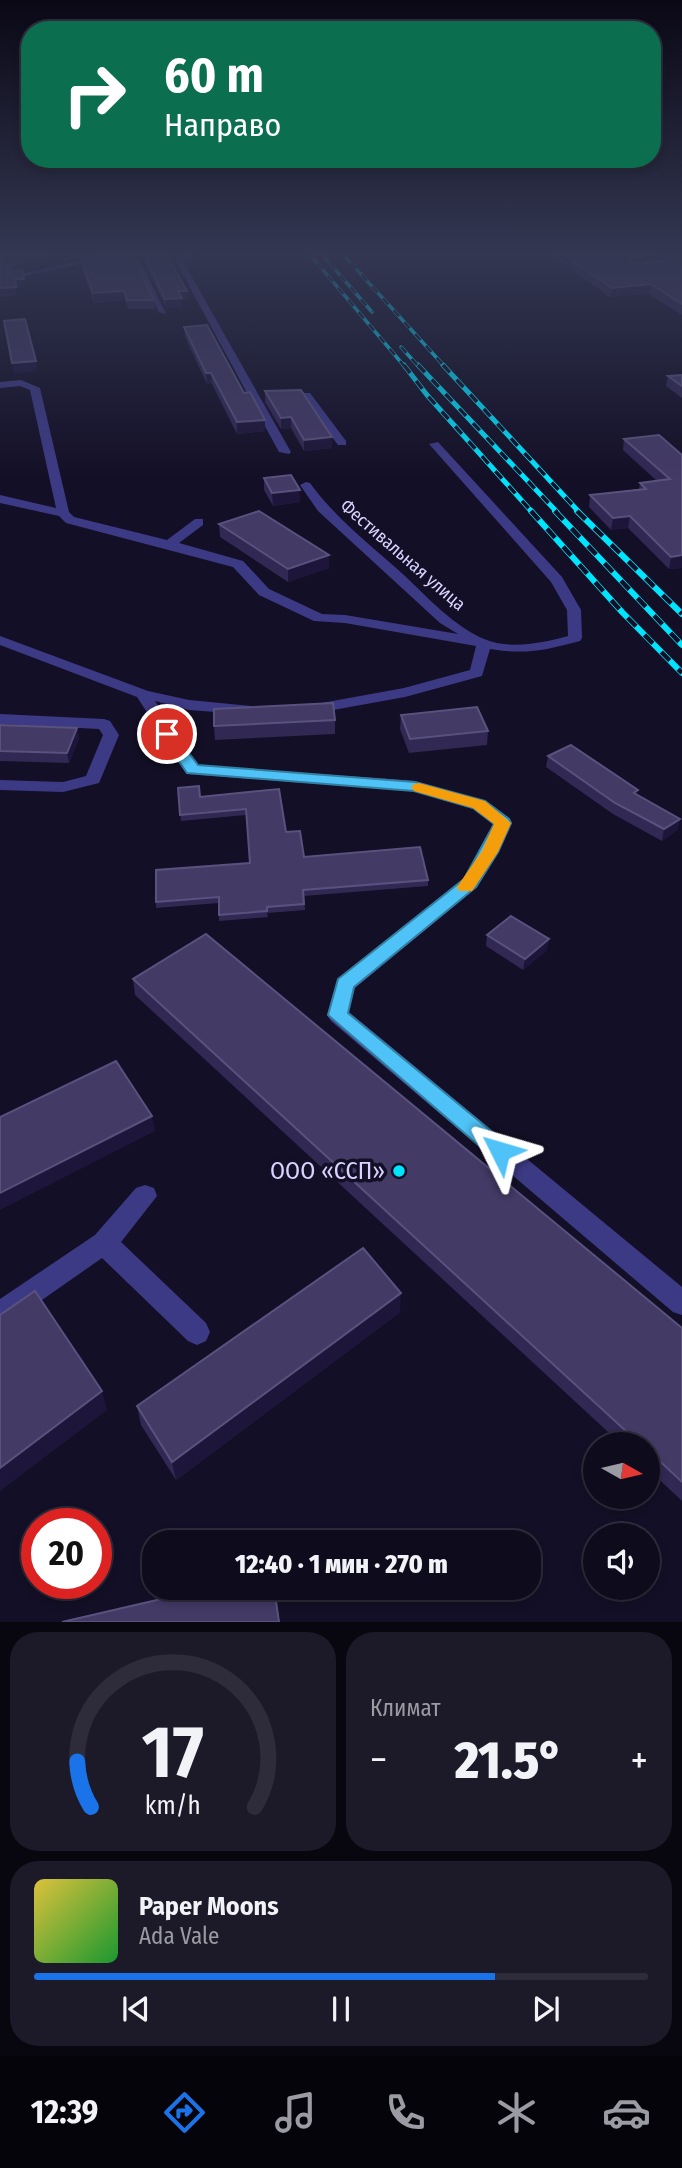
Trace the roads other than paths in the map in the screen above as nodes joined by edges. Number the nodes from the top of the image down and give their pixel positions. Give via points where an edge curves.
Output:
1 (216, 327) edge
2 (0, 385) edge
3 (253, 395) junction
4 (342, 443) dead end
5 (434, 444) dead end
6 (285, 452) dead end
7 (306, 485) dead end
8 (0, 499) edge
9 (62, 513) junction
10 (199, 522) dead end
11 (169, 544) junction
12 (0, 640) edge
13 (484, 644) junction
14 (143, 694) junction
15 (299, 710) edge
16 (271, 711) edge
17 (0, 719) edge
18 (0, 785) edge
19 (145, 1196) dead end
20 (104, 1243) junction
21 (682, 1303) edge
22 (0, 1314) edge
23 (197, 1332) dead end

1 - 3 street
2 - 9 street via 21,383 35,388
3 - 4 street via 306,396
3 - 6 street
5 - 13 street via 557,580 574,610 575,638 518,649
7 - 13 street, Фестивальная улица via 322,508 445,620
8 - 9 street
9 - 11 street via 70,520
10 - 11 street
11 - 13 street via 238,564 264,592 319,618
12 - 14 street
13 - 15 street via 477,673 340,706
14 - 16 street via 189,705
14 - 21 street via 193,770 415,786 479,805 503,823 470,883 345,984 338,1015
17 - 18 street via 104,724 111,735 93,779 63,787
19 - 20 street
20 - 22 street
20 - 23 street

